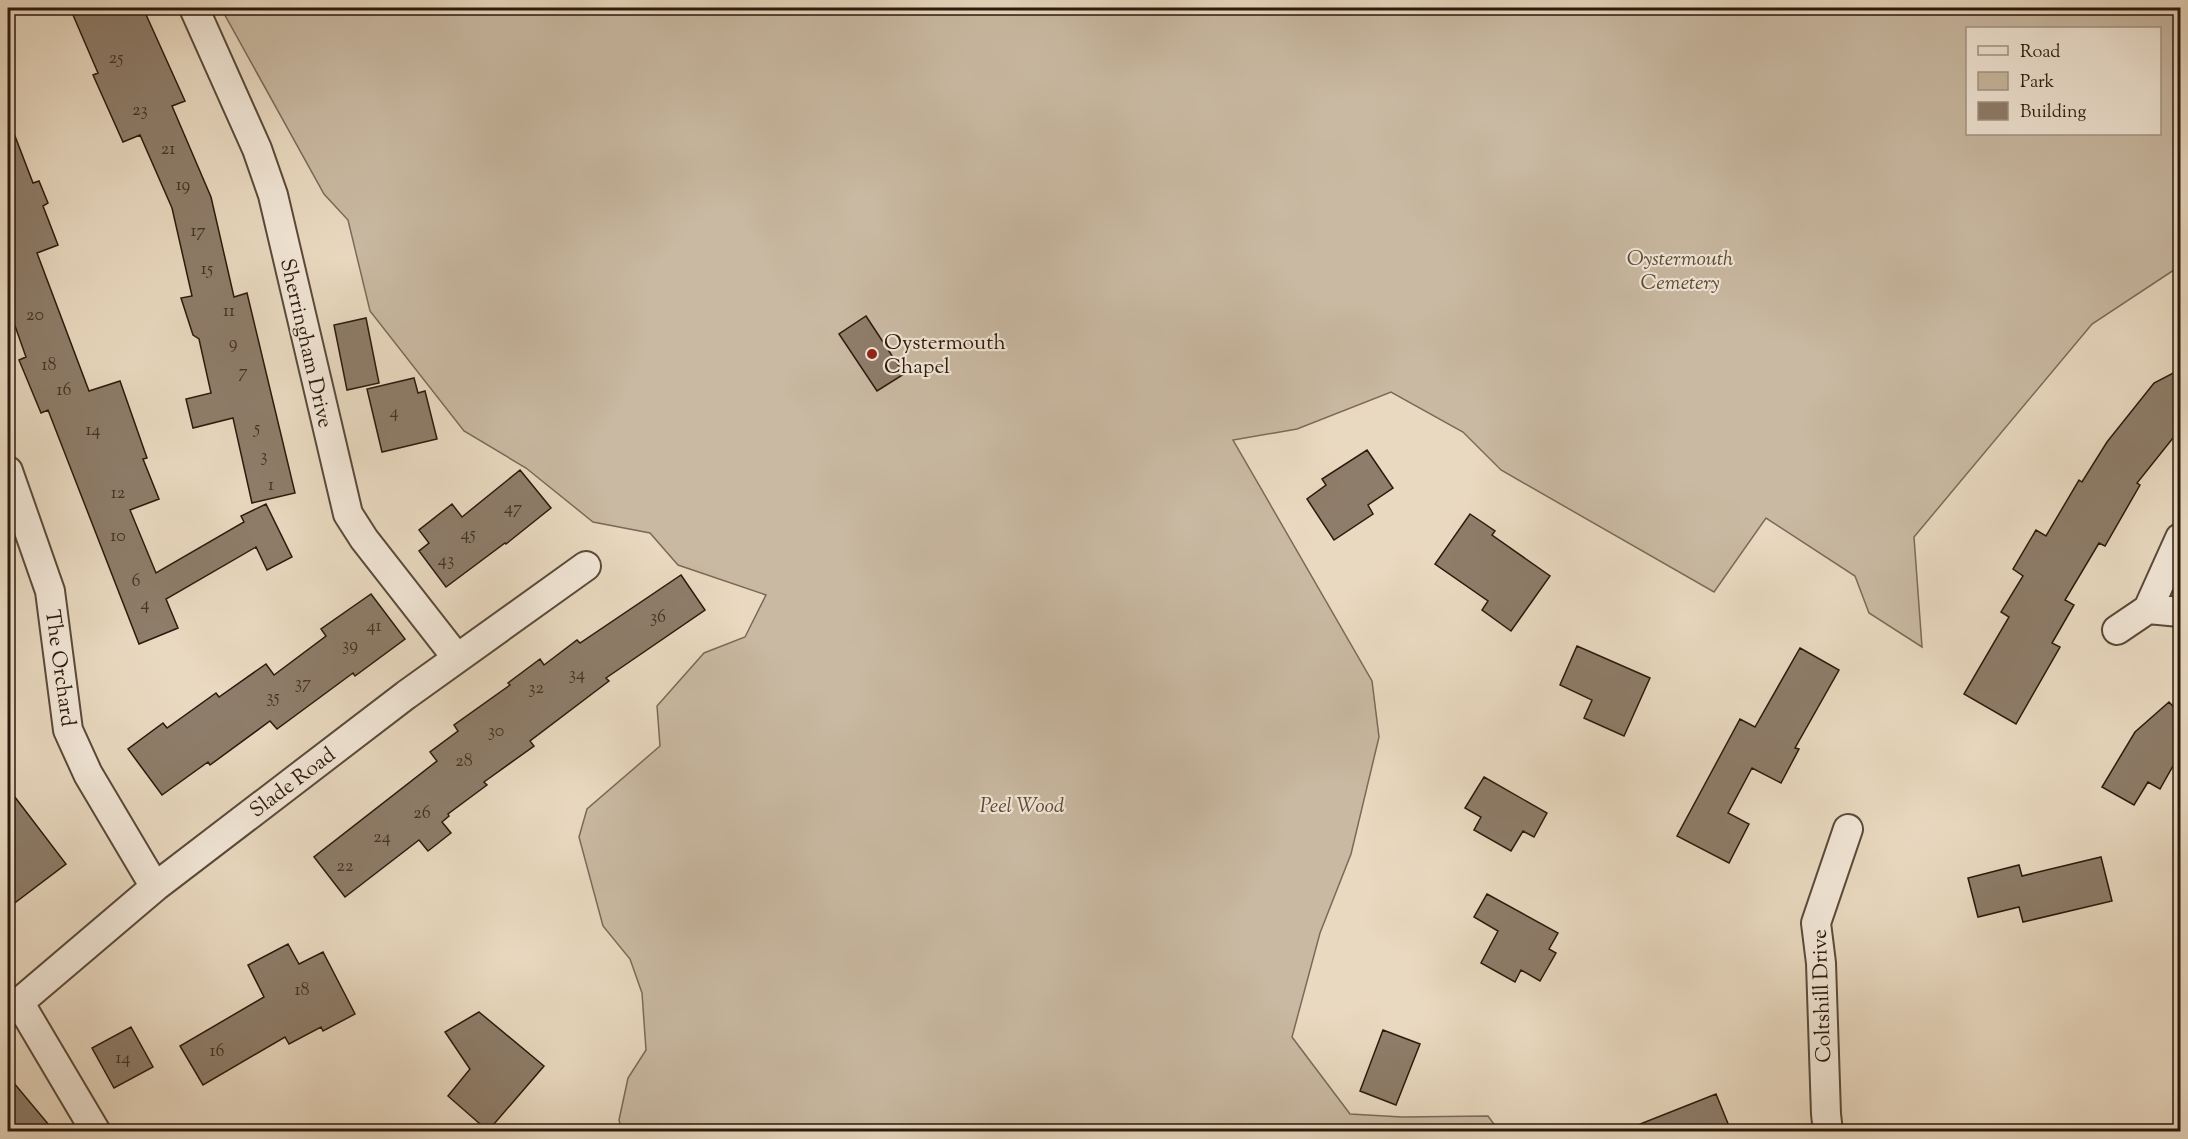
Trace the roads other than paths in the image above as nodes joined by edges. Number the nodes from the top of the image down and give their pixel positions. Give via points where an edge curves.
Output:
1 (194, 8) edge
2 (8, 471) edge
3 (2181, 538) edge
4 (586, 566) dead end
5 (2148, 609) junction
6 (2181, 612) edge
7 (2118, 630) dead end
8 (457, 658) junction
9 (1848, 829) dead end
10 (155, 887) junction
11 (13, 1007) edge
12 (96, 1131) edge
13 (1828, 1131) edge

1 - 8 street, Sherringham Drive via 258,149 273,195 348,514
2 - 10 street, The Orchard via 50,591 68,730 88,774
3 - 5 street
4 - 8 street, Slade Road
5 - 6 street
5 - 7 street
8 - 10 street, Slade Road
9 - 13 street, Coltshill Drive via 1816,924
10 - 11 street, Slade Road
11 - 12 street

